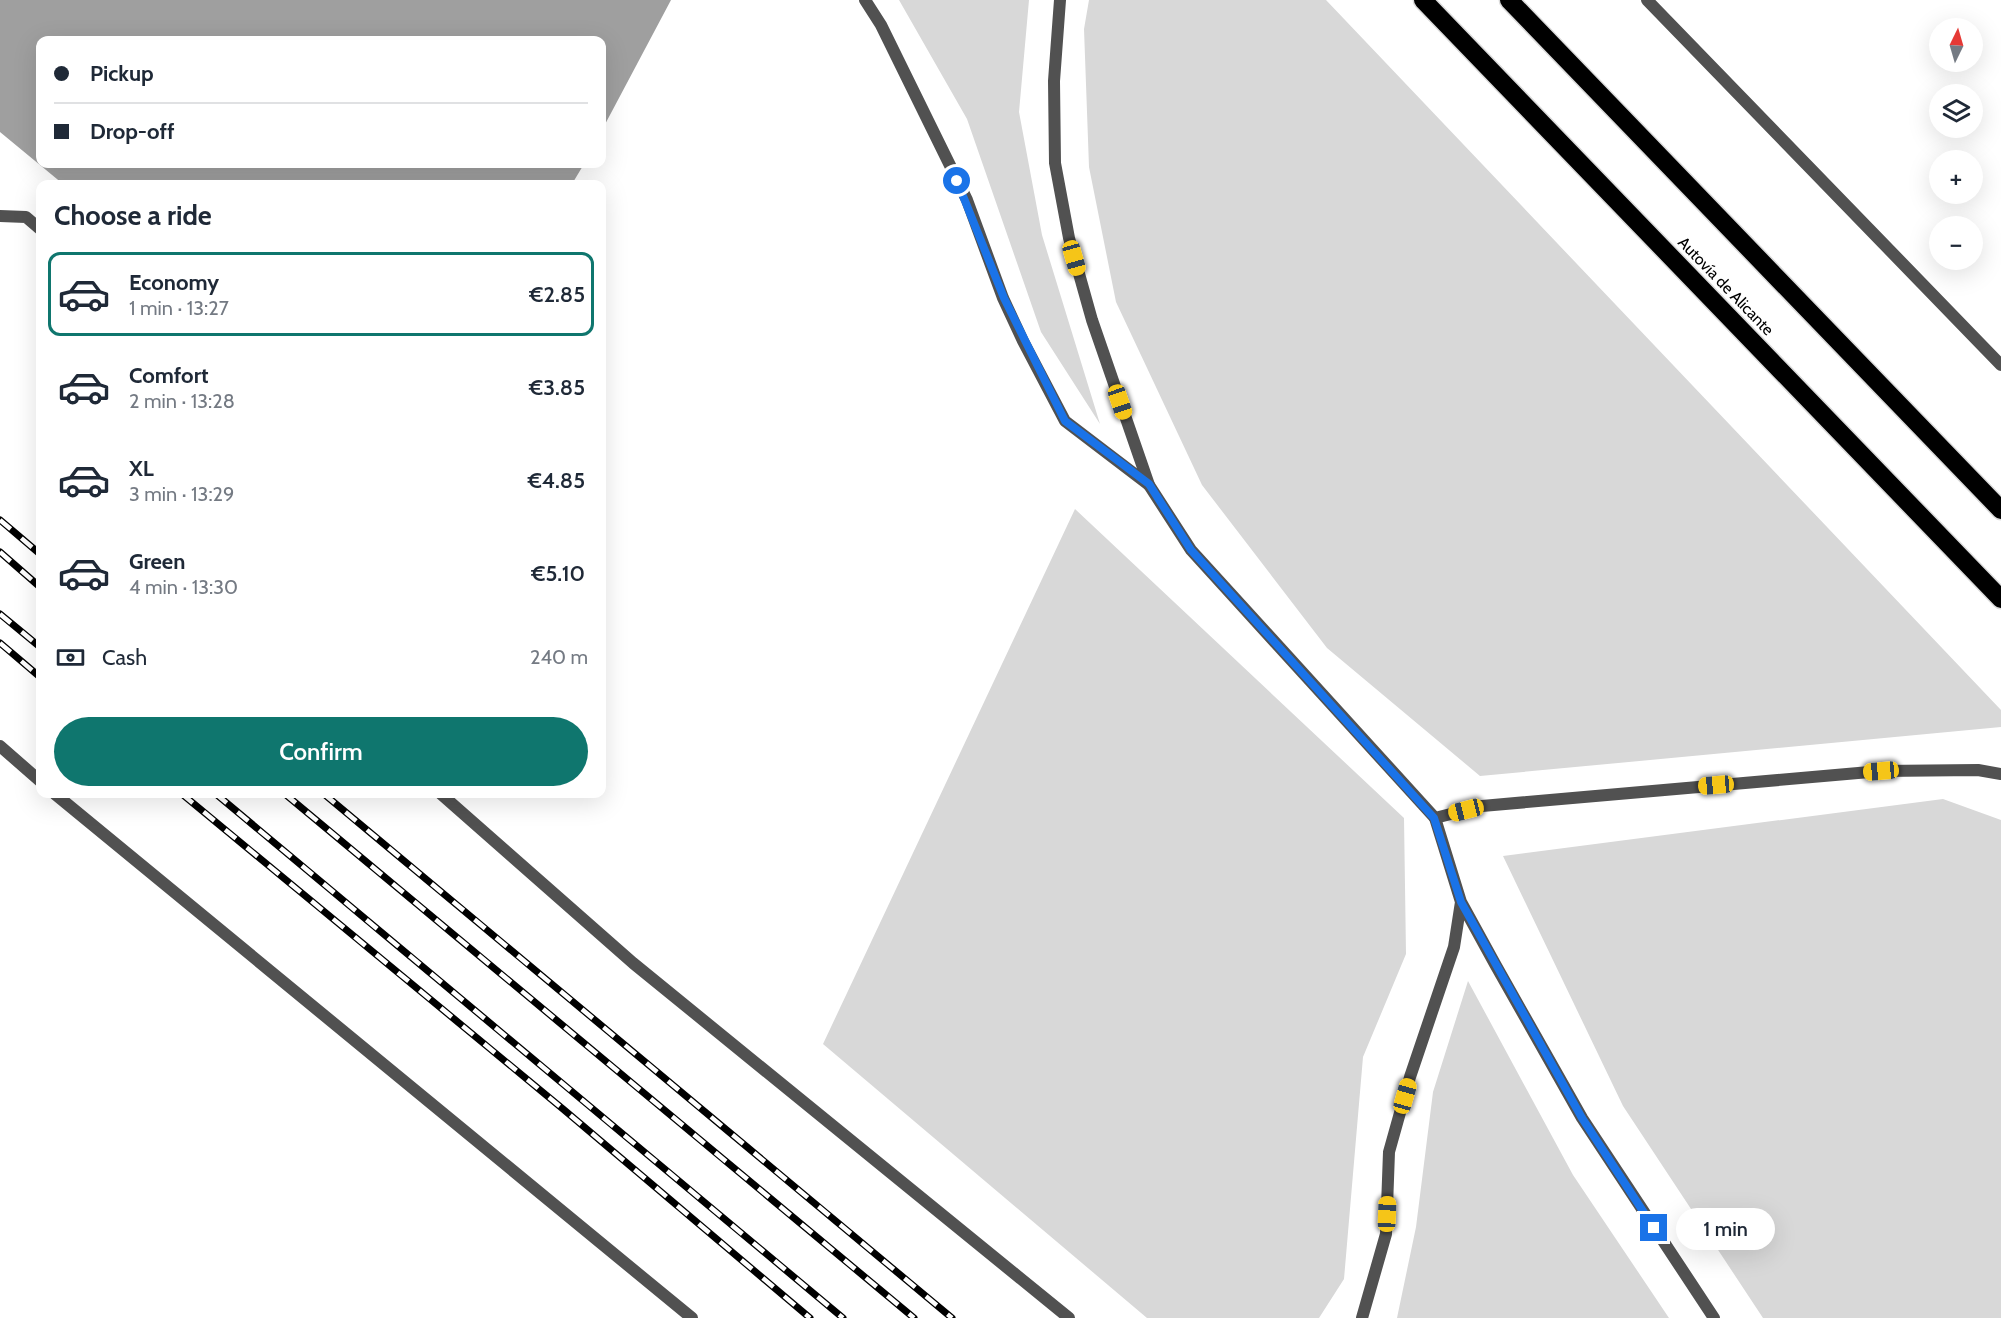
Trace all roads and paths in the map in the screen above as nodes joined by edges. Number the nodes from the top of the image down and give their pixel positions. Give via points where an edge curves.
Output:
1 (865, 0) edge
2 (1060, 0) edge
3 (1423, 0) edge
4 (1509, 0) edge
5 (1647, 0) edge
6 (0, 216) edge
7 (36, 226) edge
8 (2001, 365) edge
9 (1149, 484) junction
10 (2001, 510) edge
11 (2001, 599) edge
12 (0, 746) edge
13 (2001, 774) edge
14 (36, 778) edge
15 (60, 798) edge
16 (446, 798) edge
17 (1434, 818) junction
18 (1461, 902) junction
19 (692, 1318) edge
20 (1068, 1318) edge
21 (1362, 1318) edge
22 (1714, 1318) edge

1 - 9 street via 881,25 966,200 1004,298 1065,421
2 - 9 street via 1054,81 1055,163 1069,238 1092,320
3 - 11 highway, Autovía de Alicante
4 - 10 highway
5 - 8 street
6 - 7 street via 26,217
9 - 17 street via 1191,550
12 - 14 street
13 - 17 street via 1978,770 1881,771 1482,806
15 - 19 street
16 - 20 street via 633,963
17 - 18 street
18 - 21 street via 1454,947 1389,1152 1386,1234
18 - 22 street via 1582,1118

